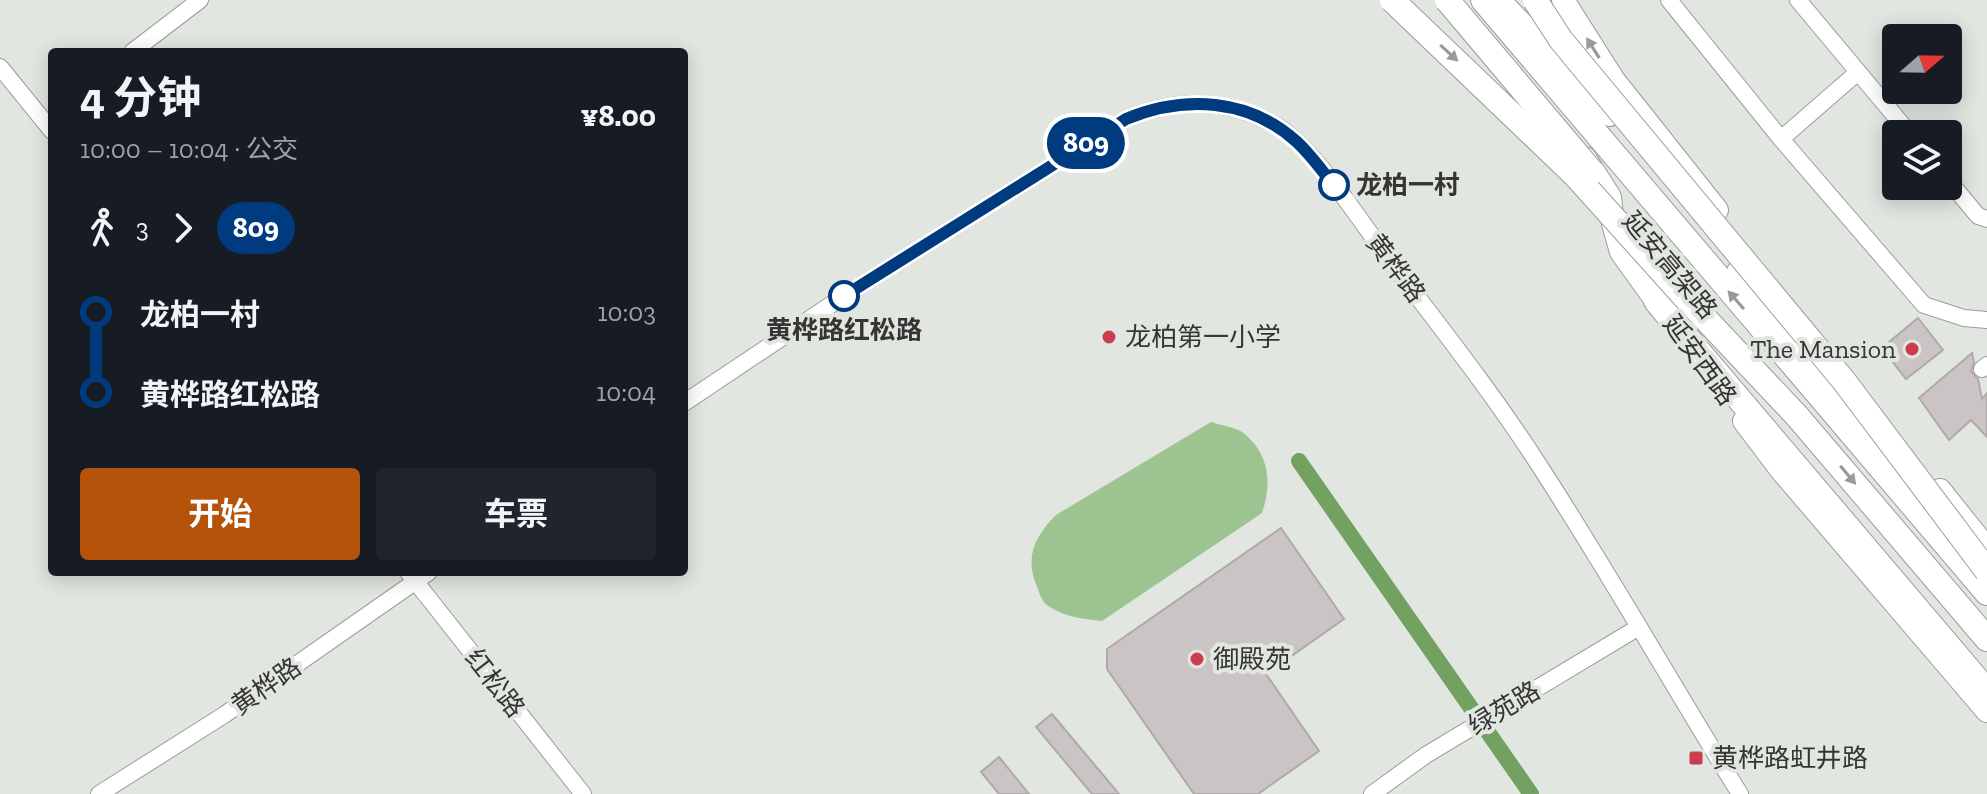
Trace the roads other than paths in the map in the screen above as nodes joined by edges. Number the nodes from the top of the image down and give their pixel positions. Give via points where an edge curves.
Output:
1 (200, 0) edge
2 (1392, 0) edge
3 (1435, 0) edge
4 (1447, 0) edge
5 (1483, 0) edge
6 (1497, 0) edge
7 (1535, 0) edge
8 (1541, 0) edge
9 (1563, 0) edge
10 (1669, 0) edge
11 (1798, 0) edge
12 (1530, 30) junction
13 (1567, 43) junction
14 (137, 48) edge
15 (0, 67) edge
16 (1858, 72) junction
17 (1613, 79) junction
18 (1898, 120) edge
19 (48, 121) edge
20 (1616, 121) junction
21 (1781, 139) junction
22 (1615, 158) junction
23 (1962, 197) edge
24 (1987, 219) edge
25 (1656, 301) junction
26 (1987, 320) edge
27 (688, 400) edge
28 (1797, 416) junction
29 (1987, 549) edge
30 (1987, 569) edge
31 (417, 576) edge
32 (419, 576) edge
33 (1987, 593) edge
34 (1639, 627) junction
35 (1987, 639) edge
36 (1987, 691) edge
37 (1987, 711) edge
38 (99, 794) edge
39 (583, 794) edge
40 (1372, 794) edge
41 (1740, 794) edge

1 - 14 street
2 -> 28 highway, bridge via 1575,175
3 - 25 main road, 延安西路 via 1585,158 1610,197 1621,252
4 - 28 highway, 延安高架路, bridge
5 - 22 highway, 延安高架路
6 - 12 main road
6 - 22 highway
7 - 30 highway, bridge via 1561,40 1844,381
8 - 13 main road
17 -> 9 main road
10 - 21 street
11 - 16 street
12 - 13 main road
12 - 20 main road
13 - 20 main road
15 - 19 street
16 - 18 street
16 - 21 street
17 - 20 main road
17 - 29 main road
20 - 30 main road
21 - 26 street via 1924,305
33 -> 22 highway, 延安高架路
23 - 24 street
25 - 36 highway
25 - 37 main road, 延安西路 via 1781,470
27 - 34 street, 黄桦路 via 1126,119 1172,104 1229,108 1279,127 1334,185 1535,458
28 -> 35 highway, 延安高架路
31 - 38 street, 黄桦路 via 224,715
32 - 39 street, 红松路
34 - 40 street, 绿苑路 via 1463,732
34 - 41 street, 黄桦路

